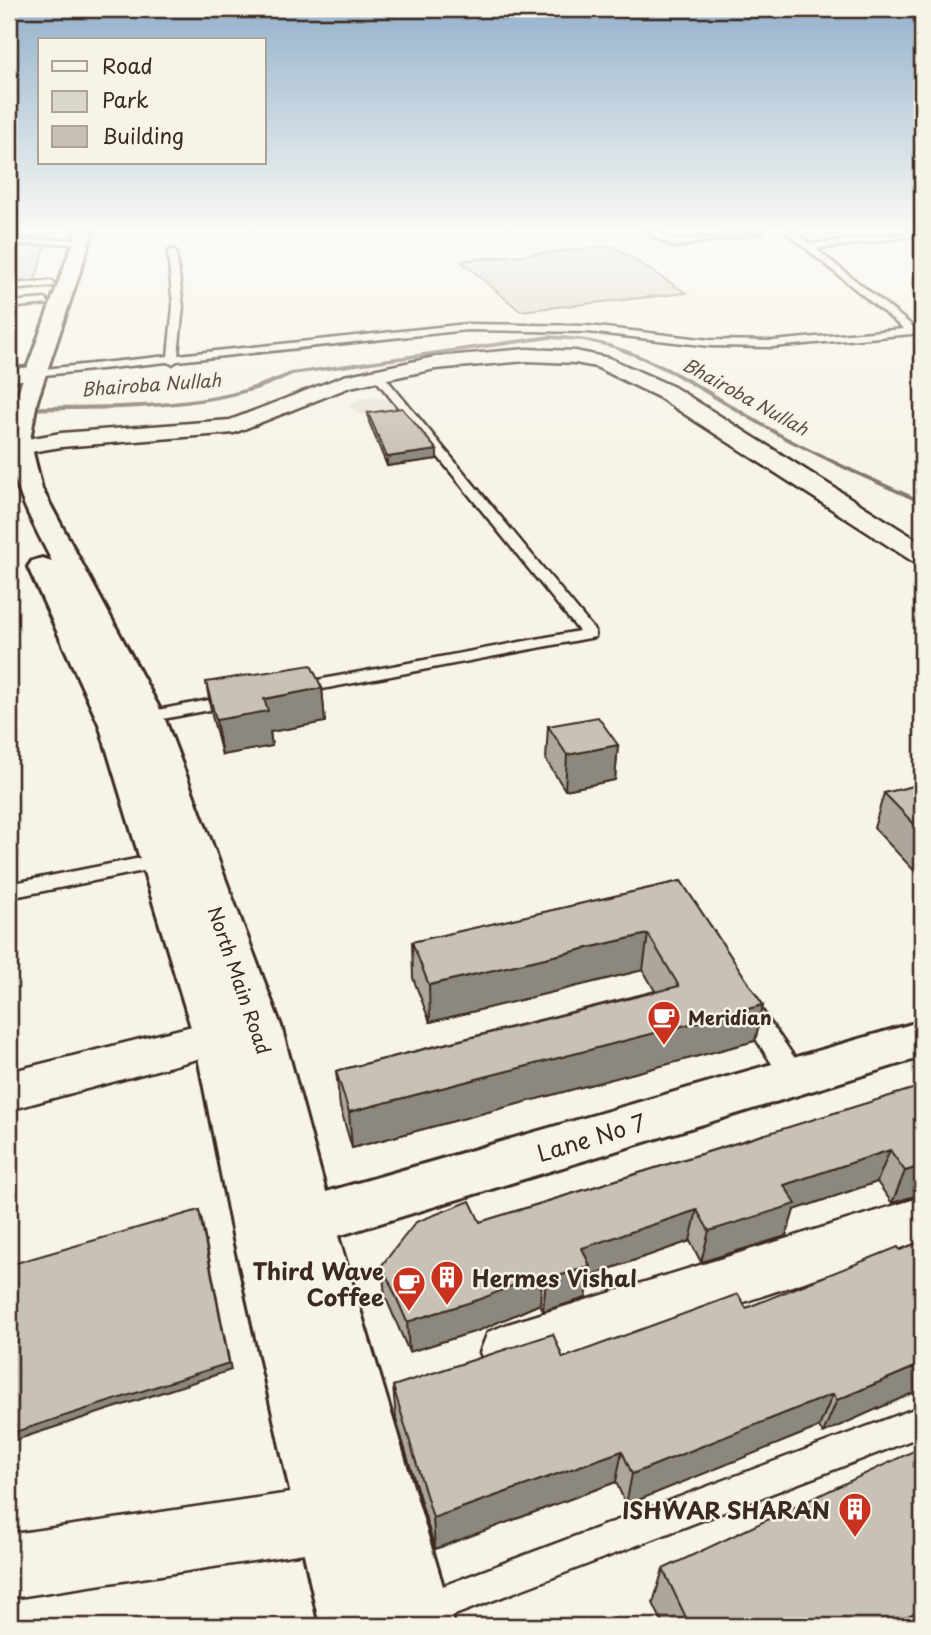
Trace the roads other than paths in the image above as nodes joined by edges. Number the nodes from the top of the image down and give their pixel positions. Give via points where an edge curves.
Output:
1 (45, 308) edge
2 (51, 308) edge
3 (179, 308) edge
4 (889, 308) edge
5 (918, 330) edge
6 (172, 360) junction
7 (376, 373) junction
8 (21, 391) edge
9 (9, 499) edge
10 (922, 555) edge
11 (281, 692) edge
12 (254, 697) edge
13 (147, 717) junction
14 (161, 861) junction
15 (9, 891) edge
16 (732, 983) edge
17 (238, 1031) junction
18 (922, 1039) edge
19 (794, 1077) junction
20 (9, 1091) edge
21 (922, 1220) edge
22 (307, 1222) junction
23 (260, 1236) junction
24 (458, 1368) edge
25 (922, 1421) edge
26 (330, 1518) junction
27 (9, 1560) edge
28 (418, 1619) edge
29 (355, 1626) edge

1 - 8 main road
2 - 8 main road
3 - 6 lane via 180,327
4 - 5 lane
5 - 6 lane via 773,344 710,343 588,329 479,327
6 - 8 lane
7 - 8 street via 234,426 61,440
7 - 10 street via 527,355 602,362 666,391
7 - 11 lane via 589,634
8 - 13 main road, North Main Road via 29,489
9 - 14 main road, North Main Road via 116,724
12 - 13 lane
13 - 17 main road, North Main Road
14 - 15 lane
14 - 17 main road, North Main Road
16 - 19 lane
17 - 20 street
17 - 22 main road, North Main Road
17 - 23 main road, North Main Road
18 - 19 main road, Lane No 7
19 - 22 main road, Lane No 7
21 - 24 street
22 - 23 main road, Lane No 7
22 - 28 main road, North Main Road via 381,1393
23 - 26 main road, North Main Road
25 - 28 lane
26 - 27 street via 18,1565
26 - 29 main road, North Main Road

